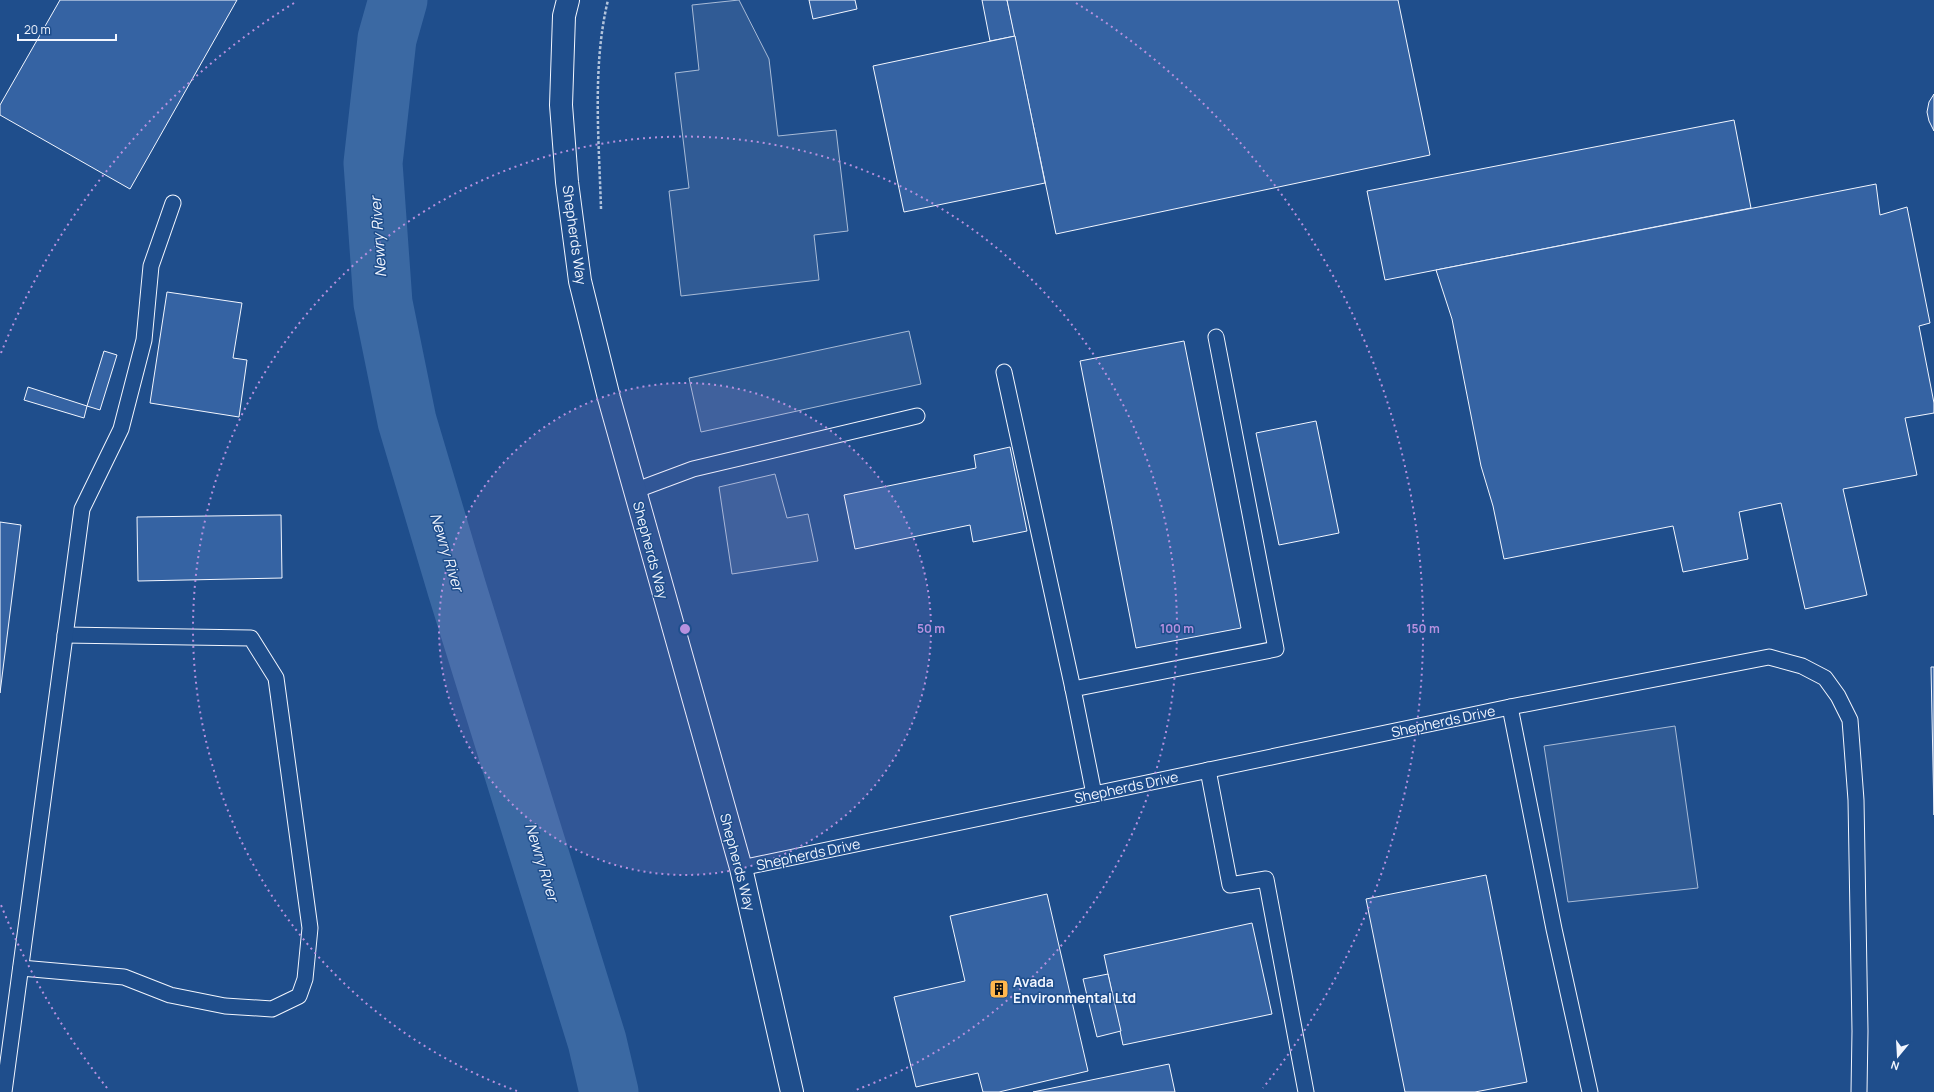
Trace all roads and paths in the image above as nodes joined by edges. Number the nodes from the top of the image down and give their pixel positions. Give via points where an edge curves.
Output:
1 (568, 0) edge
2 (608, 0) edge
3 (173, 203) dead end
4 (601, 210) dead end
5 (1216, 337) dead end
6 (1004, 372) dead end
7 (917, 416) dead end
8 (634, 491) junction
9 (65, 635) junction
10 (1073, 688) junction
11 (1510, 707) junction
12 (1208, 770) junction
13 (1094, 794) junction
14 (741, 868) junction
15 (21, 968) junction
16 (4, 1092) edge
17 (792, 1092) edge
18 (1306, 1092) edge
19 (1590, 1092) edge
20 (1859, 1092) edge

1 - 8 street, Shepherds Way via 564,16 561,105 566,182 580,281
2 - 4 path via 602,27 598,118
3 - 9 lane via 151,266 144,340 121,429 82,509
5 - 10 lane via 1276,649
6 - 10 lane
7 - 8 lane via 693,469
8 - 14 street, Shepherds Way
9 - 15 lane
9 - 15 lane via 251,638 276,678 310,928 305,979 299,996 272,1010 225,1006 170,995 124,977
10 - 13 lane
11 - 12 lane, Shepherds Drive
11 - 19 lane via 1554,930
11 - 20 lane, Shepherds Drive via 1769,657 1802,666 1825,678 1850,720 1857,808
12 - 13 lane, Shepherds Drive
12 - 18 lane via 1230,885 1266,879
13 - 14 lane, Shepherds Drive
14 - 17 street, Shepherds Way
15 - 16 lane

